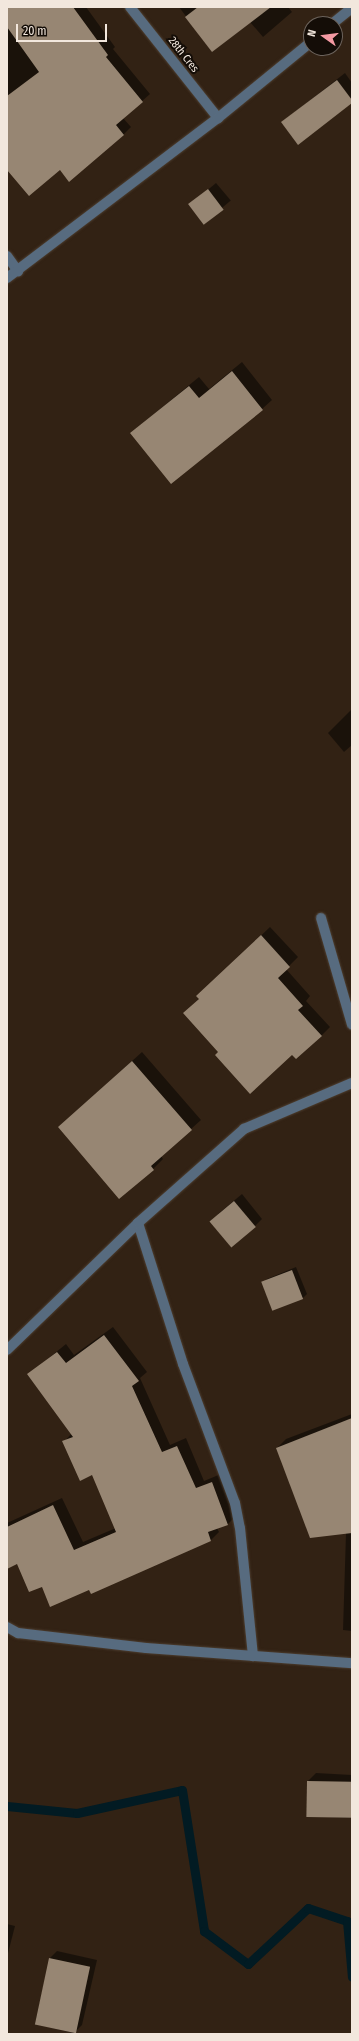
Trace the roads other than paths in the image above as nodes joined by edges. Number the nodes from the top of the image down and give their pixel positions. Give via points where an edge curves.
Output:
1 (130, 7) edge
2 (352, 8) edge
3 (342, 16) edge
4 (303, 49) edge
5 (218, 118) junction
6 (7, 256) edge
7 (18, 271) junction
8 (7, 278) edge
9 (321, 918) dead end
10 (352, 1025) edge
11 (352, 1083) edge
12 (138, 1223) junction
13 (7, 1350) edge
14 (7, 1627) edge
15 (253, 1656) junction
16 (352, 1664) edge

1 - 5 street, 28th Cres
2 - 3 street
4 - 5 street
5 - 7 street
6 - 7 street
7 - 8 street
9 - 10 street
11 - 12 street via 244,1129
12 - 13 street
12 - 15 street via 183,1364 235,1503 240,1528
14 - 15 street via 18,1633 146,1648
15 - 16 street

